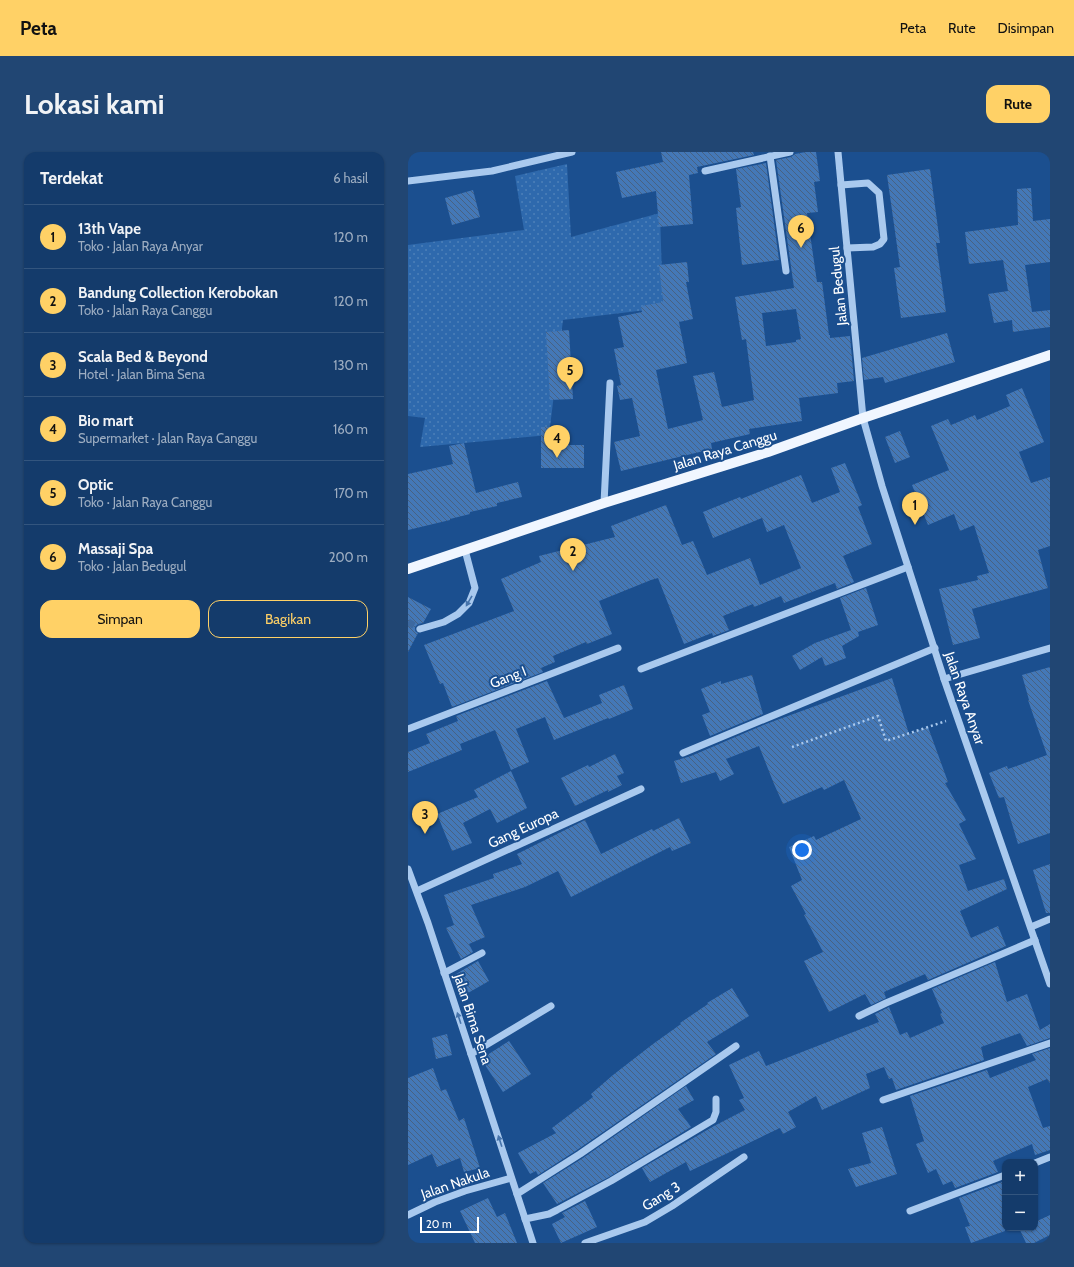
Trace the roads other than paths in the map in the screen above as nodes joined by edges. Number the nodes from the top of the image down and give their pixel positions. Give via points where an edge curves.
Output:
1 (572, 152) edge
2 (790, 152) edge
3 (838, 152) edge
4 (770, 156) junction
5 (705, 171) dead end
6 (408, 181) edge
7 (841, 185) junction
8 (847, 248) junction
9 (786, 272) dead end
10 (1050, 355) edge
11 (610, 383) dead end
12 (863, 418) junction
13 (604, 503) junction
14 (465, 550) junction
15 (908, 568) junction
16 (408, 569) edge
17 (420, 629) dead end
18 (618, 648) dead end
19 (935, 648) junction
20 (1050, 648) edge
21 (641, 669) dead end
22 (944, 679) junction
23 (408, 730) edge
24 (683, 753) dead end
25 (641, 789) dead end
26 (408, 870) edge
27 (417, 891) junction
28 (1050, 920) edge
29 (1031, 927) junction
30 (1035, 940) junction
31 (482, 953) dead end
32 (444, 973) junction
33 (1050, 984) edge
34 (551, 1006) dead end
35 (859, 1016) dead end
36 (1050, 1043) edge
37 (736, 1046) dead end
38 (471, 1054) junction
39 (716, 1099) dead end
40 (883, 1100) dead end
41 (1050, 1157) edge
42 (744, 1158) dead end
43 (1038, 1162) edge
44 (1002, 1176) edge
45 (512, 1178) junction
46 (517, 1194) junction
47 (910, 1211) dead end
48 (408, 1215) edge
49 (525, 1219) junction
50 (533, 1243) edge
51 (585, 1243) edge

1 - 6 street via 492,171
2 - 4 street
3 - 7 street, Jalan Bedugul
4 - 5 street
4 - 9 street
7 - 8 street, Jalan Bedugul
7 - 8 street via 868,184 879,193 884,239 873,247
8 - 12 street, Jalan Bedugul
10 - 12 main road, Jalan Raya Canggu
11 - 13 street
12 - 13 main road, Jalan Raya Canggu via 768,452
12 - 15 street, Jalan Raya Anyar
13 - 14 main road, Jalan Raya Canggu
14 - 16 main road, Jalan Raya Canggu
14 -> 17 street via 474,588 468,603 458,614 444,622
15 - 19 street, Jalan Raya Anyar
15 - 21 street
18 - 23 street, Gang I
19 - 22 street, Jalan Raya Anyar
19 - 24 street
20 - 22 street
22 - 29 street, Jalan Raya Anyar
25 - 27 street, Gang Europa
26 - 27 street, Jalan Bima Sena
27 - 32 street, Jalan Bima Sena
28 - 29 street
29 - 30 street, Jalan Raya Anyar
30 - 33 street, Jalan Raya Anyar
30 - 35 street
31 - 32 street
38 -> 32 street, Jalan Bima Sena
34 - 38 street
36 - 40 street
37 - 46 street via 586,1150
45 -> 38 street, Jalan Bima Sena
39 - 49 street via 713,1120 557,1210
41 - 43 street
42 - 51 street, Gang 3 via 645,1222
44 - 47 street
45 - 46 street, Jalan Bima Sena
45 - 48 street, Jalan Nakula via 465,1191
46 - 49 street, Jalan Bima Sena
49 - 50 street, Jalan Bima Sena

